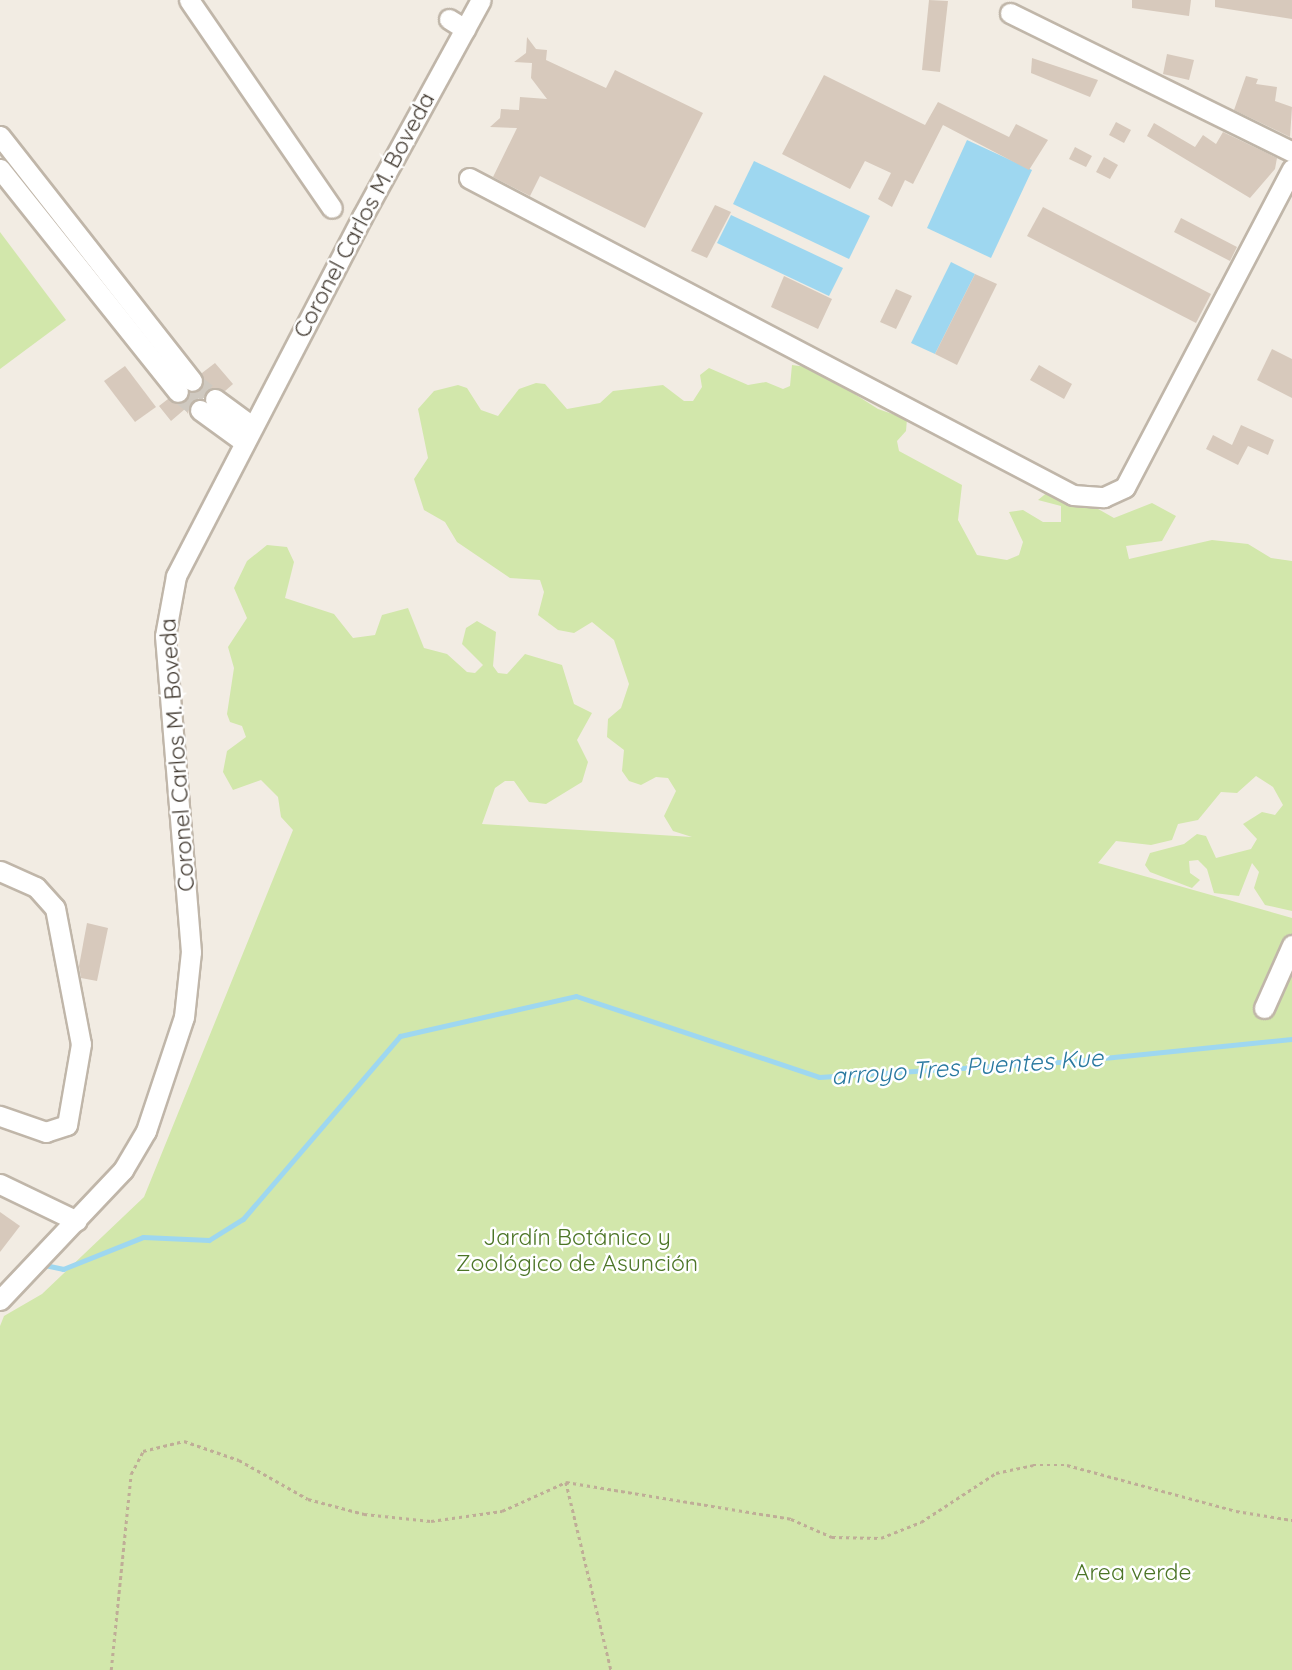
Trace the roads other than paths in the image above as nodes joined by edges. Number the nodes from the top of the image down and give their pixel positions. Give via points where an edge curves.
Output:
1 (189, 0) edge
2 (481, 0) edge
3 (1010, 13) dead end
4 (0, 136) edge
5 (1292, 152) edge
6 (0, 169) edge
7 (1292, 169) edge
8 (469, 178) dead end
9 (332, 208) dead end
10 (207, 404) tunnel mouth
11 (248, 434) junction
12 (0, 871) edge
13 (1292, 945) edge
14 (1264, 1008) dead end
15 (0, 1115) edge
16 (0, 1184) edge
17 (77, 1221) junction
18 (0, 1300) edge

1 - 9 street
2 - 11 street, Coronel Carlos M. Boveda via 457,24
3 - 5 street
4 - 6 street via 185,386
7 - 8 street via 1125,487 1104,497 1073,495
10 - 11 street
11 - 17 street, Coronel Carlos M. Boveda via 176,576 166,614 191,952 184,1017 146,1131 122,1170
12 - 15 street via 36,887 55,908 82,1044 68,1125 46,1132
13 - 14 street
16 - 17 street
17 - 18 street, Coronel Carlos M. Boveda

